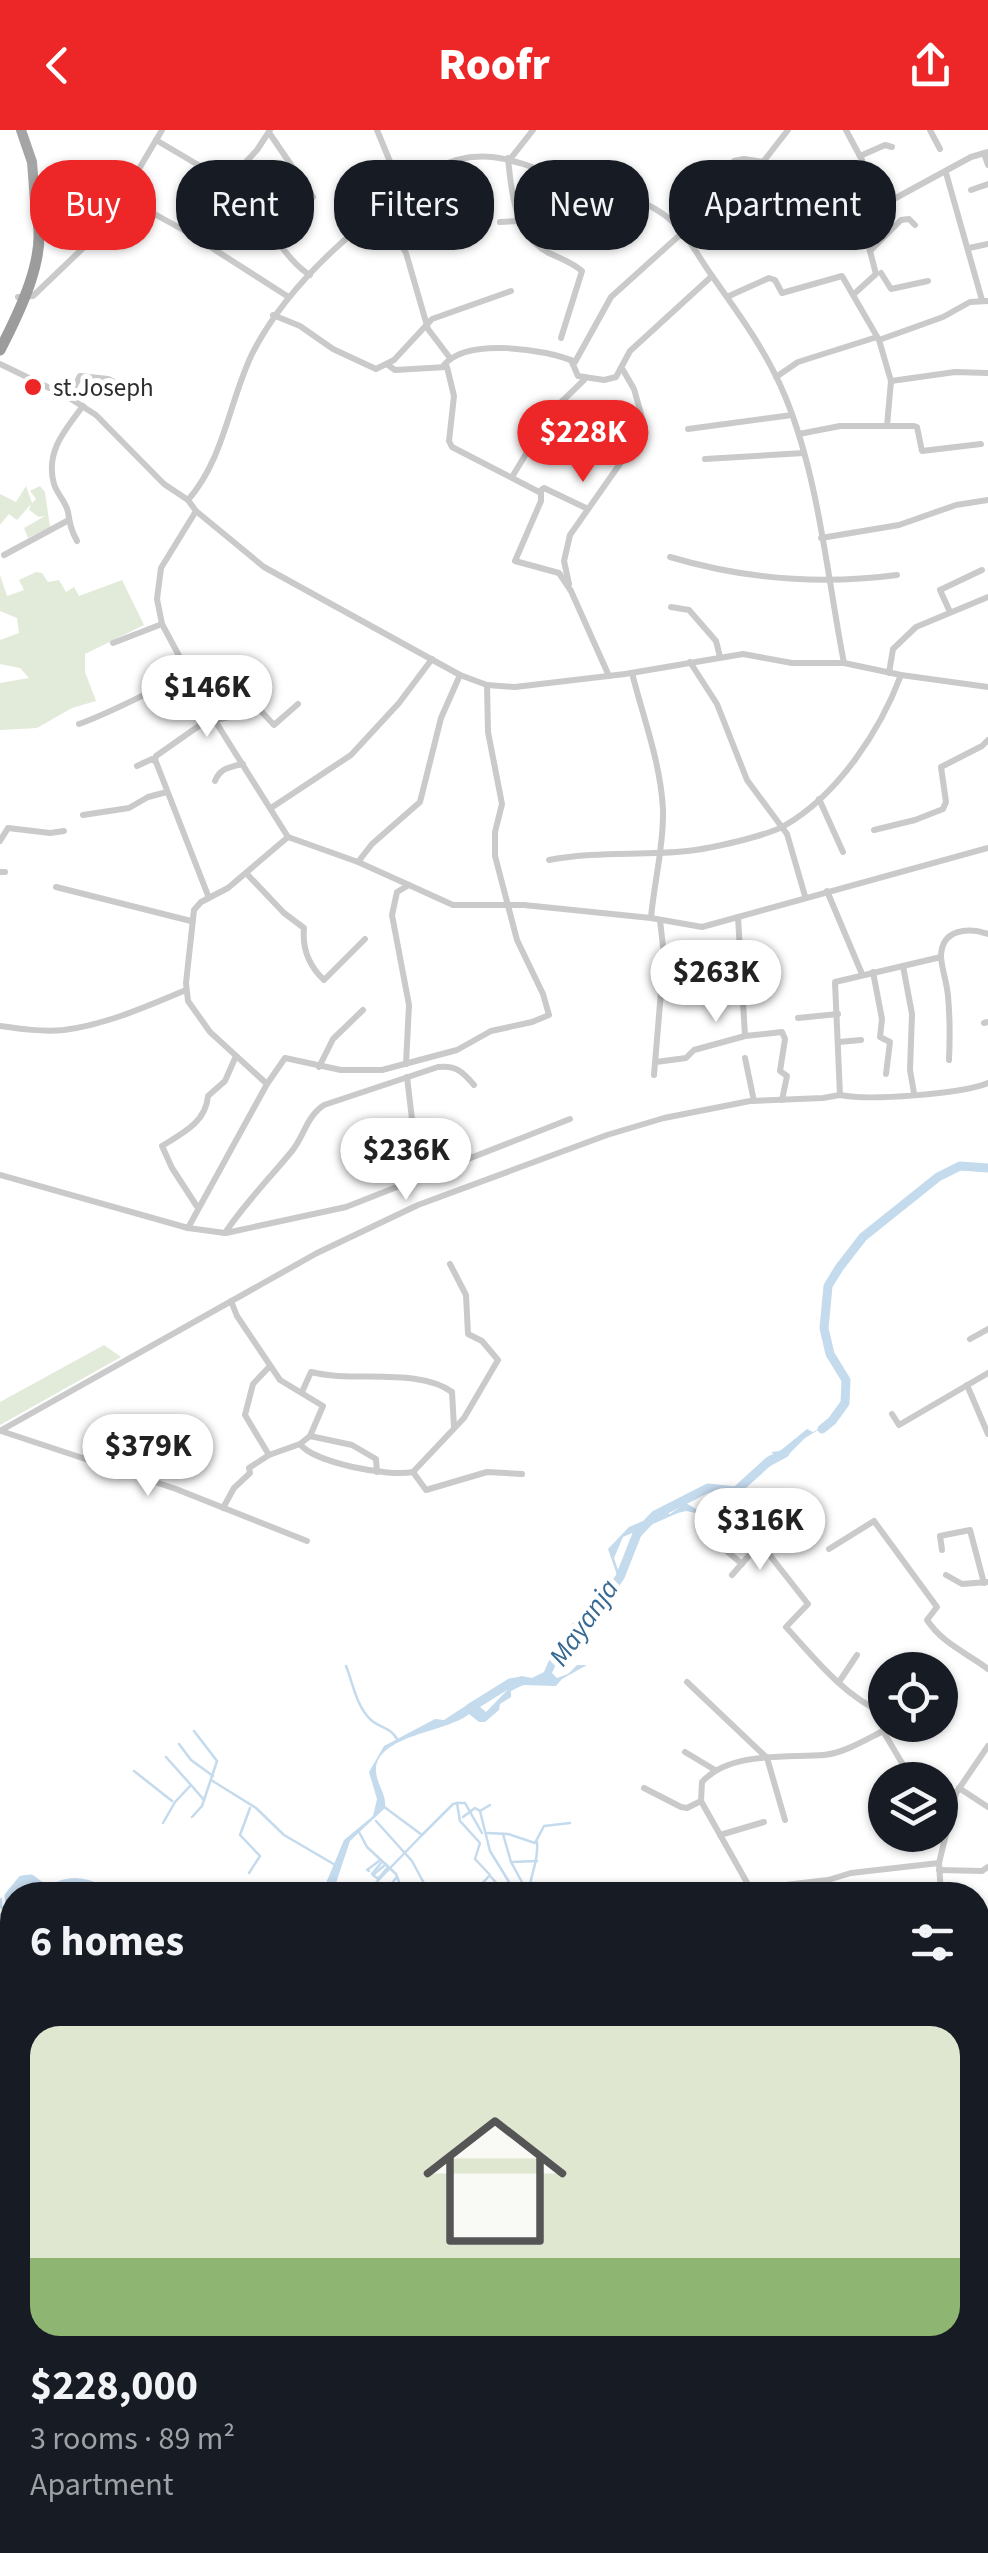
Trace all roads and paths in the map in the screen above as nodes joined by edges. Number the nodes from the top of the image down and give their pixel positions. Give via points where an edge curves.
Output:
1 (162, 130) edge
2 (377, 130) edge
3 (533, 130) edge
4 (788, 130) edge
5 (846, 130) edge
6 (930, 130) edge
7 (23, 131) edge
8 (270, 132) edge
9 (156, 140) junction
10 (892, 146) dead end
11 (940, 149) dead end
12 (986, 153) edge
13 (860, 156) junction
14 (510, 158) junction
15 (31, 160) edge
16 (144, 160) edge
17 (190, 160) edge
18 (246, 160) edge
19 (289, 160) edge
20 (389, 160) edge
21 (461, 160) edge
22 (764, 160) edge
23 (860, 160) edge
24 (988, 166) edge
25 (946, 172) junction
26 (514, 183) edge
27 (988, 184) edge
28 (971, 190) dead end
29 (896, 198) edge
30 (156, 215) edge
31 (669, 220) edge
32 (514, 221) edge
33 (500, 222) dead end
34 (896, 224) edge
35 (915, 225) dead end
36 (669, 243) edge
37 (988, 244) edge
38 (30, 248) edge
39 (968, 248) junction
40 (82, 250) edge
41 (283, 250) edge
42 (336, 250) edge
43 (404, 250) edge
44 (543, 250) edge
45 (694, 250) edge
46 (870, 250) edge
47 (881, 273) dead end
48 (310, 275) junction
49 (712, 276) junction
50 (928, 281) dead end
51 (511, 291) dead end
52 (854, 294) junction
53 (287, 296) junction
54 (728, 296) junction
55 (21, 298) junction
56 (985, 300) edge
57 (273, 316) junction
58 (425, 323) junction
59 (2, 330) edge
60 (561, 338) dead end
61 (878, 338) junction
62 (0, 350) edge
63 (450, 358) junction
64 (571, 360) junction
65 (0, 364) edge
66 (388, 365) junction
67 (444, 366) junction
68 (622, 370) junction
69 (988, 373) edge
70 (776, 376) junction
71 (585, 379) junction
72 (890, 381) junction
73 (124, 386) dead end
74 (69, 398) junction
75 (83, 406) junction
76 (792, 415) junction
77 (888, 426) junction
78 (688, 429) dead end
79 (799, 434) junction
80 (981, 444) dead end
81 (804, 453) junction
82 (705, 459) dead end
83 (512, 478) junction
84 (540, 491) junction
85 (561, 496) junction
86 (188, 500) junction
87 (988, 500) edge
88 (539, 507) junction
89 (588, 510) junction
90 (196, 512) junction
91 (67, 521) junction
92 (821, 538) junction
93 (77, 541) dead end
94 (4, 555) dead end
95 (670, 558) dead end
96 (982, 570) dead end
97 (897, 574) dead end
98 (830, 581) junction
99 (571, 591) junction
100 (988, 597) edge
101 (670, 607) dead end
102 (950, 612) junction
103 (162, 624) junction
104 (113, 643) dead end
105 (720, 657) junction
106 (432, 659) junction
107 (690, 662) junction
108 (844, 663) junction
109 (632, 673) junction
110 (888, 673) junction
111 (190, 674) junction
112 (460, 675) junction
113 (610, 676) junction
114 (901, 676) junction
115 (487, 685) junction
116 (988, 687) edge
117 (298, 704) dead end
118 (214, 718) junction
119 (79, 724) dead end
120 (988, 740) edge
121 (155, 761) junction
122 (243, 764) junction
123 (137, 766) dead end
124 (215, 781) dead end
125 (168, 792) junction
126 (819, 799) junction
127 (272, 808) junction
128 (83, 815) dead end
129 (783, 827) junction
130 (874, 830) dead end
131 (64, 831) dead end
132 (288, 837) junction
133 (0, 841) edge
134 (988, 848) edge
135 (661, 852) junction
136 (844, 852) dead end
137 (548, 860) dead end
138 (358, 862) junction
139 (246, 873) junction
140 (408, 885) junction
141 (56, 887) dead end
142 (827, 890) junction
143 (805, 896) junction
144 (208, 898) junction
145 (506, 905) junction
146 (738, 917) junction
147 (656, 919) junction
148 (192, 921) junction
149 (988, 934) edge
150 (365, 939) dead end
151 (941, 957) junction
152 (903, 966) junction
153 (873, 972) junction
154 (862, 974) junction
155 (186, 990) junction
156 (363, 1010) dead end
157 (838, 1014) junction
158 (798, 1018) dead end
159 (0, 1026) edge
160 (745, 1036) junction
161 (861, 1040) dead end
162 (839, 1042) junction
163 (236, 1056) junction
164 (745, 1058) dead end
165 (949, 1060) dead end
166 (656, 1062) junction
167 (406, 1064) junction
168 (319, 1066) junction
169 (886, 1074) dead end
170 (654, 1075) dead end
171 (408, 1078) junction
172 (988, 1083) edge
173 (267, 1084) junction
174 (474, 1085) dead end
175 (914, 1093) junction
176 (840, 1094) junction
177 (782, 1100) junction
178 (754, 1101) junction
179 (570, 1119) dead end
180 (0, 1175) edge
181 (418, 1178) junction
182 (198, 1208) junction
183 (188, 1228) junction
184 (225, 1234) junction
185 (450, 1264) dead end
186 (230, 1301) junction
187 (988, 1329) edge
188 (970, 1339) dead end
189 (270, 1366) junction
190 (988, 1373) edge
191 (968, 1385) junction
192 (302, 1392) junction
193 (926, 1396) dead end
194 (931, 1408) junction
195 (892, 1414) dead end
196 (454, 1428) junction
197 (988, 1434) edge
198 (310, 1436) junction
199 (300, 1444) junction
200 (269, 1455) junction
201 (378, 1472) junction
202 (413, 1472) junction
203 (522, 1474) dead end
204 (764, 1498) dead end
205 (223, 1508) junction
206 (307, 1541) dead end
207 (716, 1542) dead end
208 (760, 1544) junction
209 (829, 1548) dead end
210 (942, 1550) dead end
211 (742, 1564) junction
212 (732, 1575) dead end
213 (946, 1575) dead end
214 (986, 1582) edge
215 (857, 1656) dead end
216 (988, 1669) edge
217 (688, 1682) dead end
218 (839, 1682) junction
219 (868, 1705) edge
220 (868, 1738) edge
221 (988, 1746) edge
222 (685, 1752) dead end
223 (986, 1757) edge
224 (768, 1758) junction
225 (715, 1770) junction
226 (644, 1788) dead end
227 (958, 1790) edge
228 (958, 1792) edge
229 (701, 1801) junction
230 (988, 1807) edge
231 (786, 1820) dead end
232 (764, 1822) dead end
233 (720, 1834) junction
234 (943, 1852) edge
235 (939, 1867) junction
236 (986, 1871) edge
237 (747, 1882) edge
238 (811, 1882) edge
239 (940, 1882) edge

1 - 9 street
2 - 20 street
3 - 14 street
4 - 22 street
5 - 13 street
6 - 11 street
7 - 15 main road
8 - 18 street
8 - 19 street
9 - 16 street
9 - 17 street
10 - 13 street
12 - 24 street
12 - 25 street
13 - 23 street
14 - 21 street
14 - 26 street
14 - 31 street via 645,204
25 - 29 street
25 - 39 street
27 - 28 street
30 - 53 street
32 - 33 street
34 - 35 street via 908,219
36 - 64 street via 612,297 576,362
37 - 39 street
38 - 55 highway
39 - 56 street
40 - 55 street via 39,292
41 - 48 street
42 - 48 street
43 - 58 street
44 - 60 street via 582,271
45 - 49 street
46 - 52 street via 876,274
47 - 50 street via 891,289
48 - 53 street
49 - 54 street
49 - 68 street via 630,350
51 - 58 street
52 - 54 street via 840,276 782,293 769,278
52 - 61 street
53 - 57 street
54 - 70 street
55 - 59 highway
55 - 62 highway
56 - 61 street
57 - 66 street via 373,368
57 - 86 street via 250,358 216,454
58 - 63 street
58 - 66 street
61 - 70 street via 798,362
61 - 72 street
63 - 64 street via 491,348
63 - 67 street
64 - 71 street
65 - 74 street
66 - 67 street
67 - 83 street via 454,396 452,447
68 - 71 street via 610,380
68 - 89 street via 644,428
69 - 72 street
70 - 76 street
71 - 83 street via 542,424
72 - 77 street
73 - 74 street via 80,376
74 - 75 street
75 - 86 street
75 - 91 street via 52,461
76 - 78 street
76 - 79 street
77 - 79 street
77 - 80 street via 916,426 922,450
79 - 81 street
81 - 82 street
81 - 92 street
83 - 84 street
84 - 85 street
84 - 88 street
85 - 88 street
85 - 89 street
86 - 90 street
87 - 92 street
88 - 99 street via 515,561 559,572
89 - 99 street via 564,552
90 - 103 street via 158,577
90 - 106 street via 264,567
91 - 93 street
91 - 94 street
92 - 98 street
95 - 98 street via 752,575
96 - 102 street via 939,592
97 - 98 street
98 - 108 street
99 - 113 street
100 - 102 street
101 - 105 street via 690,610
102 - 110 street via 904,636
103 - 104 street
103 - 111 street
105 - 107 street
105 - 108 street
106 - 112 street
106 - 127 street via 352,755
107 - 109 street
107 - 129 street via 717,704 750,784
108 - 110 street
109 - 113 street
109 - 135 street via 661,784
110 - 114 street
111 - 118 street
111 - 119 street
112 - 115 street
112 - 138 street via 420,802
113 - 115 street
114 - 116 street
114 - 126 street via 880,726
115 - 145 street via 502,804 495,856
117 - 118 street via 274,725 260,710
118 - 121 street
118 - 122 street
120 - 130 street via 942,767 944,808
121 - 123 street
121 - 125 street
122 - 124 street via 226,768
122 - 127 street
125 - 128 street via 129,808
125 - 144 street
126 - 129 street
126 - 136 street
127 - 132 street
129 - 135 street via 702,849
129 - 143 street
131 - 133 street via 8,828
132 - 138 street
132 - 139 street
134 - 142 street
135 - 137 street
135 - 147 street
138 - 140 street
139 - 144 street
139 - 150 street via 304,928 302,943 324,980
140 - 145 street via 453,906
140 - 167 street via 397,892 392,915 408,1005
141 - 148 street
142 - 143 street
142 - 154 street
143 - 146 street
144 - 148 street
145 - 147 street
145 - 167 street via 549,1015
146 - 147 street via 702,927
146 - 160 street
147 - 166 street via 664,956
148 - 155 street
149 - 151 street via 957,931
151 - 152 street
151 - 165 street
152 - 153 street
152 - 175 street
153 - 154 street
153 - 169 street via 880,1036 890,1042
154 - 157 street via 835,982
155 - 159 street via 67,1030
155 - 163 street via 204,1025
156 - 168 street via 333,1039
157 - 158 street
157 - 162 street
160 - 166 street
160 - 177 street via 784,1034
161 - 162 street
162 - 176 street
163 - 173 street
163 - 182 street via 195,1124 162,1146
164 - 178 street
166 - 170 street
167 - 168 street via 382,1070
168 - 173 street via 285,1058
171 - 174 street via 450,1066
171 - 181 street
171 - 184 street via 318,1109
172 - 175 street
173 - 182 street
175 - 176 street
176 - 177 street
177 - 178 street
178 - 186 street via 627,1128 448,1194 373,1225
179 - 181 street
180 - 183 street
181 - 184 street via 346,1207
182 - 183 street
183 - 184 street
185 - 196 street via 466,1294 468,1334 498,1360
186 - 189 street
186 - 205 street via 0,1431
187 - 188 street
189 - 192 street
189 - 200 street via 253,1384 245,1415
190 - 191 street
191 - 194 street
191 - 197 street
192 - 196 street via 311,1372 430,1382 452,1392
192 - 198 street via 323,1406
193 - 194 street
194 - 195 street via 899,1425
196 - 202 street
198 - 199 street
198 - 201 street via 352,1445 376,1459
199 - 200 street
199 - 201 street via 320,1460
200 - 205 street via 248,1468
201 - 202 street
202 - 203 street via 426,1490 487,1472
204 - 208 street via 742,1520
205 - 206 street
207 - 211 street
208 - 211 street
208 - 218 street via 808,1604 786,1628
209 - 216 street via 874,1521 937,1607 927,1620 932,1627
210 - 214 street via 940,1536 970,1530
211 - 212 street
213 - 214 street via 962,1584
215 - 218 street
217 - 224 street
218 - 219 street
220 - 224 street via 827,1755
221 - 223 street
222 - 225 street
223 - 227 street
224 - 225 street
224 - 231 street
225 - 229 street via 702,1782
226 - 229 street via 681,1807
228 - 230 street
229 - 233 street
232 - 233 street
233 - 237 street
234 - 235 street
235 - 236 street
235 - 238 street via 851,1872
235 - 239 street

